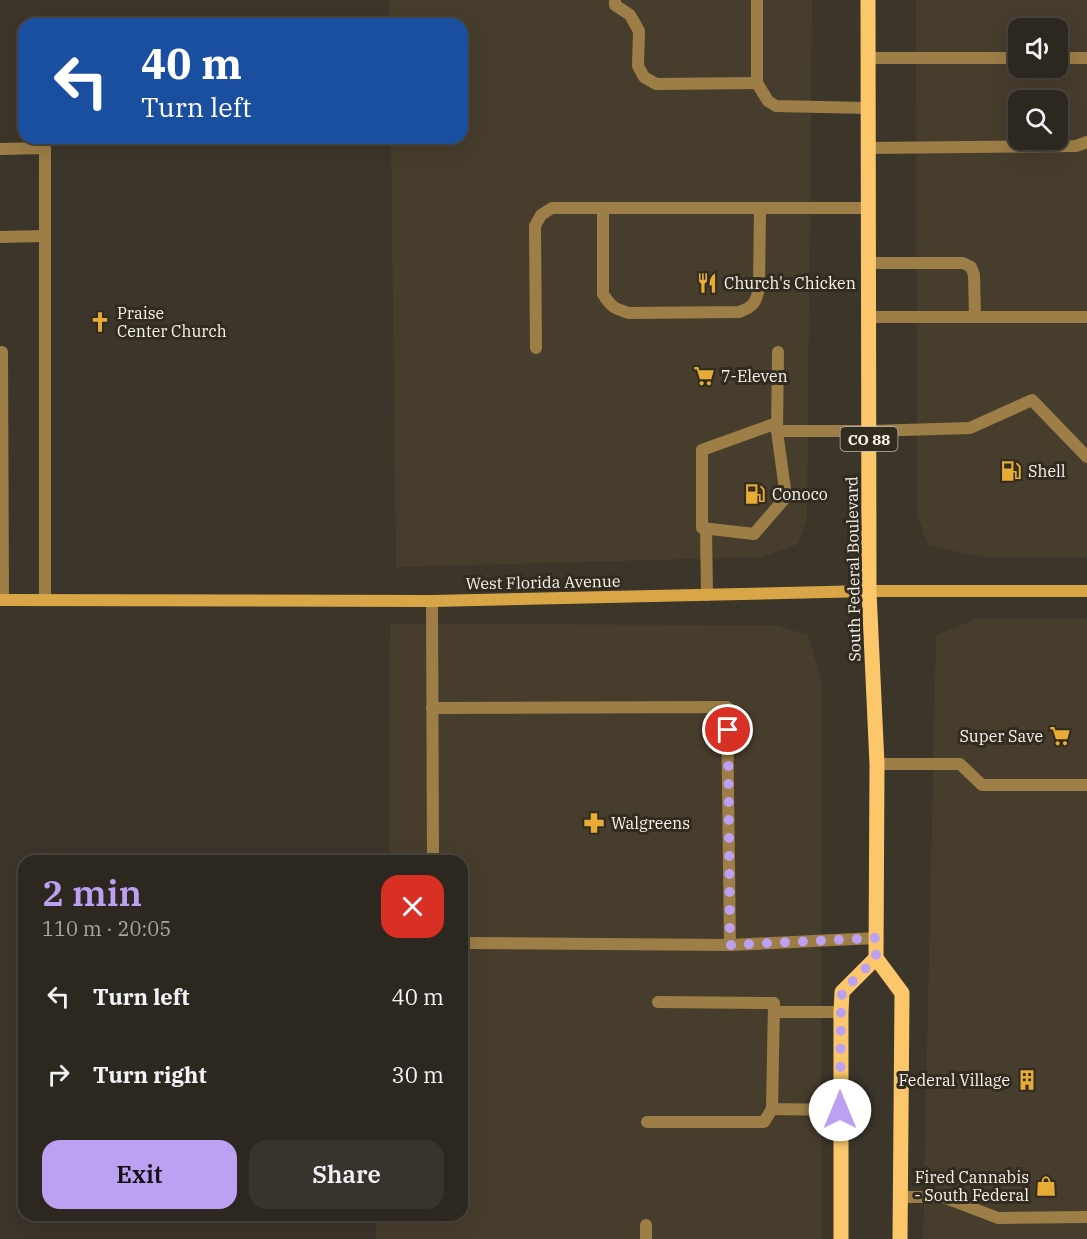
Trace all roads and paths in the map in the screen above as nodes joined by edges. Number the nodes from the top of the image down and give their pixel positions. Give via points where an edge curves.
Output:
1 (615, 0) edge
2 (757, 0) edge
3 (868, 0) edge
4 (868, 58) junction
5 (1008, 58) edge
6 (1068, 58) edge
7 (1087, 58) edge
8 (757, 83) junction
9 (868, 108) junction
10 (1087, 141) edge
11 (868, 148) junction
12 (0, 149) edge
13 (603, 208) junction
14 (760, 208) junction
15 (868, 208) junction
16 (45, 236) junction
17 (0, 237) edge
18 (869, 263) junction
19 (869, 316) junction
20 (975, 316) junction
21 (1087, 316) edge
22 (536, 348) dead end
23 (0, 352) edge
24 (777, 352) dead end
25 (777, 427) junction
26 (869, 431) junction
27 (1087, 457) edge
28 (1, 526) edge
29 (706, 528) junction
30 (869, 591) junction
31 (1087, 591) edge
32 (707, 595) junction
33 (1, 600) edge
34 (45, 600) junction
35 (432, 601) junction
36 (432, 708) junction
37 (877, 764) junction
38 (1087, 785) edge
39 (433, 855) edge
40 (876, 938) junction
41 (468, 943) edge
42 (730, 945) junction
43 (876, 958) junction
44 (658, 1002) dead end
45 (774, 1012) junction
46 (841, 1012) junction
47 (772, 1109) junction
48 (840, 1110) junction
49 (647, 1122) dead end
50 (900, 1197) junction
51 (1087, 1217) edge
52 (646, 1225) dead end
53 (646, 1239) edge
54 (841, 1239) edge
55 (900, 1239) edge

1 - 8 lane via 615,5 630,15 639,31 638,66 644,77 656,84
2 - 8 lane
3 - 4 main road, South Federal Boulevard / CO 88
4 - 5 lane
4 - 9 main road, South Federal Boulevard / CO 88
6 - 7 lane
8 - 9 lane via 776,106
9 - 11 main road, South Federal Boulevard / CO 88
10 - 11 lane via 1076,146
11 - 15 main road, South Federal Boulevard / CO 88
12 - 16 lane via 45,148
13 - 14 lane
13 - 14 lane via 603,294 615,309 629,313 739,312 749,308 757,300 759,288
13 - 22 lane via 552,208 541,214 535,226
14 - 15 lane
15 - 18 main road, South Federal Boulevard / CO 88
16 - 17 lane
16 - 34 lane
18 - 19 main road, South Federal Boulevard / CO 88
18 - 20 lane via 963,263 971,267 974,275
19 - 20 lane
19 - 26 main road, South Federal Boulevard / CO 88
20 - 21 lane
23 - 28 lane
24 - 25 lane
25 - 26 lane
25 - 29 lane via 702,450 702,528
25 - 29 lane via 786,497 754,534
26 - 27 lane via 970,428 1032,400
26 - 30 main road, South Federal Boulevard / CO 88
28 - 33 lane
29 - 32 lane
30 - 31 street, West Florida Avenue
30 - 32 street, West Florida Avenue
30 - 37 main road, South Federal Boulevard / CO 88
32 - 35 street, West Florida Avenue
33 - 34 street, West Florida Avenue
34 - 35 street, West Florida Avenue
35 - 36 lane
36 - 39 lane
36 - 42 lane via 727,707
37 - 38 lane via 960,764 982,785
37 - 40 main road, South Federal Boulevard / CO 88
40 - 42 lane
40 - 43 main road, South Federal Boulevard / CO 88
41 - 42 lane
43 - 46 main road via 842,992
43 - 50 main road via 902,993
44 - 45 lane via 774,1003
45 - 46 lane
45 - 47 lane
46 - 48 main road
47 - 48 lane
47 - 49 lane via 764,1122
48 - 54 main road
50 - 51 lane via 942,1197 998,1218
50 - 55 main road
52 - 53 lane

